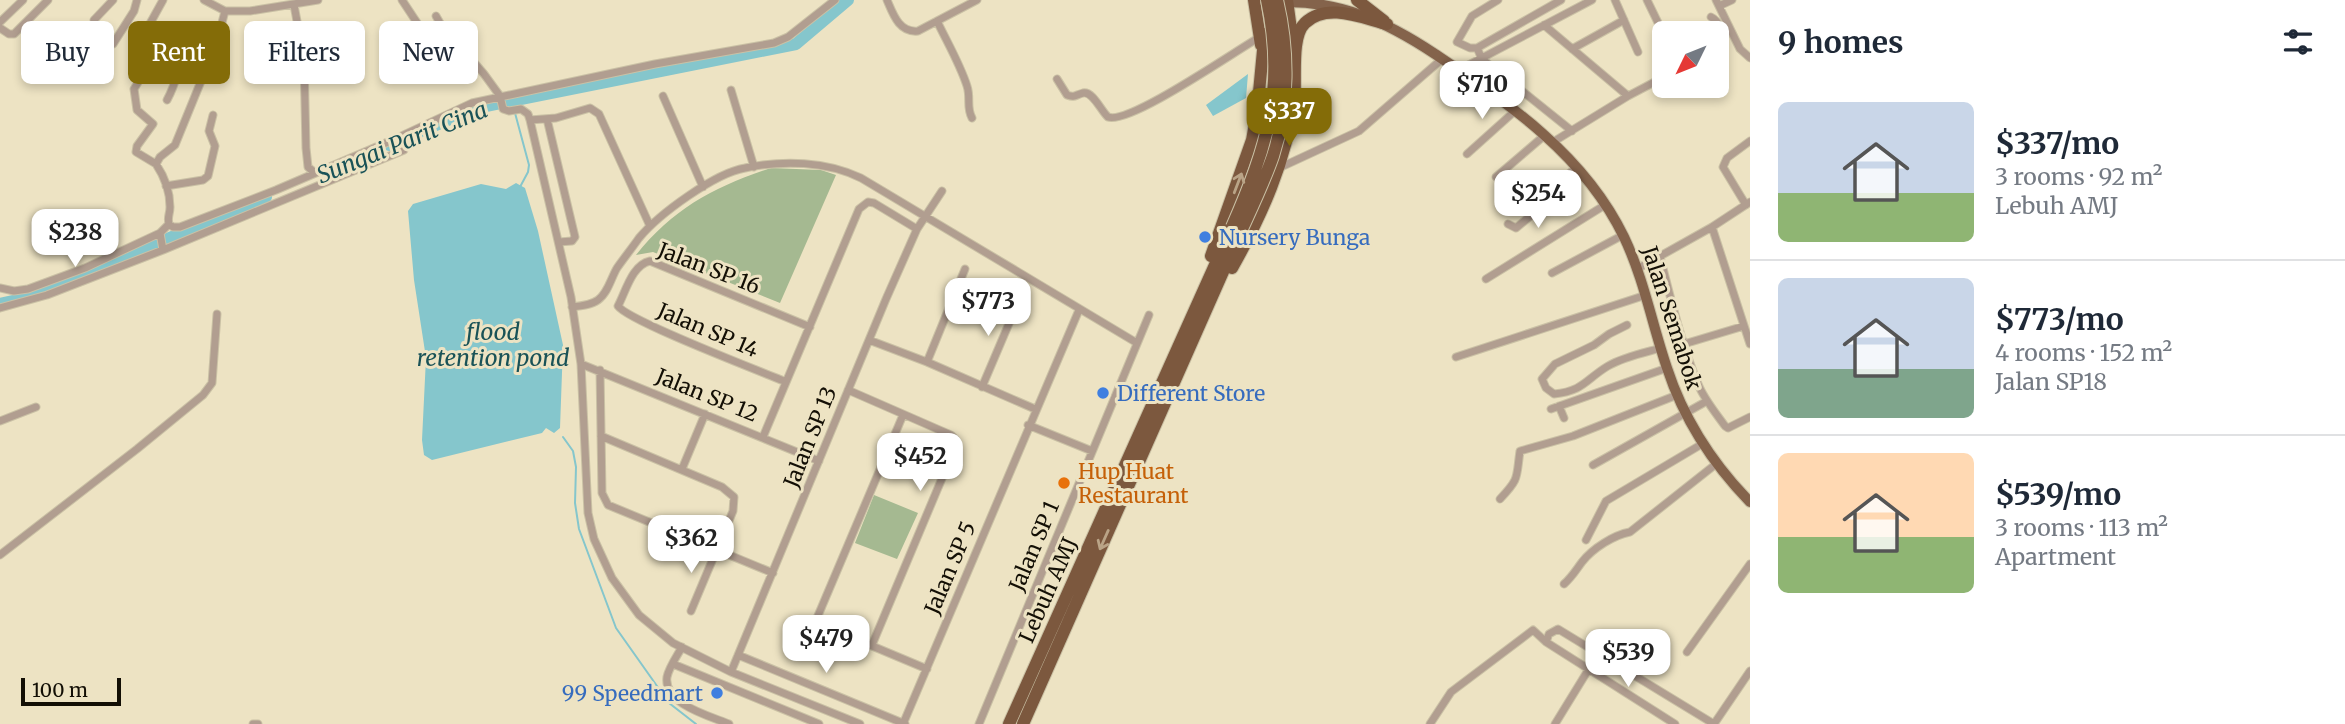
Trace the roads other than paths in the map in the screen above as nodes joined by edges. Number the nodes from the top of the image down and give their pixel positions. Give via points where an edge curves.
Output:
1 (23, 0) edge
2 (48, 0) edge
3 (113, 0) edge
4 (136, 0) edge
5 (163, 0) edge
6 (204, 0) edge
7 (318, 0) edge
8 (402, 0) edge
9 (835, 0) edge
10 (887, 0) edge
11 (976, 0) edge
12 (1357, 0) edge
13 (1498, 0) edge
14 (1561, 0) edge
15 (1592, 0) edge
16 (1615, 0) edge
17 (1647, 0) edge
18 (1732, 0) edge
19 (1285, 2) edge
20 (1582, 2) edge
21 (1717, 3) edge
22 (294, 5) junction
23 (1258, 5) edge
24 (225, 11) junction
25 (436, 16) dead end
26 (1711, 17) dead end
27 (94, 20) dead end
28 (1624, 20) junction
29 (151, 21) edge
30 (416, 21) edge
31 (937, 21) junction
32 (1657, 21) edge
33 (1717, 21) edge
34 (0, 22) edge
35 (1387, 24) junction
36 (1544, 25) junction
37 (0, 28) edge
38 (1260, 37) junction
39 (114, 42) edge
40 (1477, 48) junction
41 (1572, 49) junction
42 (1638, 52) dead end
43 (1296, 58) junction
44 (1750, 58) edge
45 (1262, 59) junction
46 (1442, 59) junction
47 (1479, 60) junction
48 (1459, 70) junction
49 (1057, 79) dead end
50 (1652, 83) edge
51 (731, 90) dead end
52 (663, 96) dead end
53 (1628, 96) junction
54 (167, 100) dead end
55 (501, 101) junction
56 (1516, 110) junction
57 (213, 115) dead end
58 (972, 118) dead end
59 (547, 119) junction
60 (530, 120) junction
61 (1569, 133) junction
62 (1549, 138) junction
63 (1750, 141) edge
64 (404, 150) dead end
65 (1467, 154) dead end
66 (156, 164) junction
67 (754, 167) junction
68 (1577, 167) junction
69 (1279, 168) junction
70 (316, 173) junction
71 (1496, 177) dead end
72 (166, 186) junction
73 (703, 187) junction
74 (942, 191) dead end
75 (1748, 203) edge
76 (1605, 205) junction
77 (925, 217) junction
78 (1508, 224) dead end
79 (650, 226) junction
80 (1712, 227) junction
81 (164, 229) junction
82 (917, 229) junction
83 (1236, 229) junction
84 (1623, 235) junction
85 (559, 242) junction
86 (163, 248) junction
87 (1660, 257) junction
88 (965, 269) dead end
89 (1637, 269) junction
90 (1552, 273) dead end
91 (1486, 279) dead end
92 (0, 288) edge
93 (1646, 295) junction
94 (1019, 300) dead end
95 (618, 306) joint
96 (572, 307) junction
97 (0, 308) edge
98 (1079, 310) junction
99 (217, 314) dead end
100 (1149, 315) dead end
101 (1627, 325) dead end
102 (1744, 326) junction
103 (810, 327) junction
104 (869, 340) junction
105 (1186, 342) junction
106 (1137, 343) junction
107 (1684, 344) junction
108 (1750, 344) edge
109 (1661, 348) junction
110 (1456, 356) dead end
111 (927, 362) junction
112 (581, 364) junction
113 (1667, 368) junction
114 (600, 370) junction
115 (786, 382) junction
116 (982, 387) junction
117 (848, 390) junction
118 (1677, 395) junction
119 (1707, 401) junction
120 (36, 407) dead end
121 (1035, 409) junction
122 (1684, 413) junction
123 (705, 414) junction
124 (902, 415) junction
125 (1750, 417) edge
126 (1564, 418) dead end
127 (0, 421) edge
128 (1028, 425) junction
129 (601, 436) junction
130 (763, 437) junction
131 (1702, 444) junction
132 (1092, 451) junction
133 (819, 461) junction
134 (1716, 464) junction
135 (1593, 465) dead end
136 (682, 469) junction
137 (1500, 499) dead end
138 (1750, 502) edge
139 (1587, 540) dead end
140 (716, 550) junction
141 (0, 555) edge
142 (1750, 564) edge
143 (773, 573) junction
144 (1564, 584) dead end
145 (691, 611) dead end
146 (1546, 642) junction
147 (872, 645) junction
148 (682, 648) junction
149 (1687, 652) dead end
150 (1598, 654) junction
151 (738, 655) junction
152 (673, 664) junction
153 (927, 669) junction
154 (1589, 669) junction
155 (1750, 671) edge
156 (731, 672) junction
157 (258, 723) edge
158 (253, 724) edge
159 (729, 724) edge
160 (819, 724) edge
161 (860, 724) edge
162 (904, 724) edge
163 (979, 724) edge
164 (1009, 724) edge
165 (1023, 724) edge
166 (1430, 724) edge
167 (1555, 724) edge
168 (1675, 724) edge
169 (1714, 724) edge

1 - 34 street
2 - 37 street via 14,34
3 - 27 street
4 - 39 street
5 - 29 street
6 - 24 street
7 - 22 street
8 - 30 street
9 - 55 street via 774,43 655,64
10 - 31 street via 895,18 911,32
11 - 31 street
12 - 35 highway
13 - 40 street via 1472,16 1457,42
14 - 40 street
15 - 20 street
16 - 28 street
17 - 32 street
18 - 21 street
19 - 23 main road, Jalan Semabok
19 - 35 main road, Jalan Semabok via 1338,8
19 - 43 highway
19 - 83 highway, Lebuh AMJ, bridge via 1285,88 1274,154
20 - 36 street
21 - 44 street via 1740,50
22 - 24 street
22 - 70 street via 304,59 306,148 309,167
23 - 38 highway
23 - 83 highway, Lebuh AMJ, bridge via 1275,59 1271,117
24 - 66 street via 217,42 174,145
25 - 55 street via 456,50 474,60
26 - 33 street
28 - 41 street
28 - 42 street
31 - 58 street via 967,85
35 - 43 highway via 1340,12 1320,14 1299,30
35 - 46 main road, Jalan Semabok
36 - 41 street
36 - 47 street
38 - 45 highway
38 - 49 street via 1158,99 1117,118 1108,117 1089,94 1067,95
40 - 47 street
41 - 53 street
43 - 45 highway via 1289,35 1278,29 1266,36
43 - 69 highway via 1292,119
105 -> 45 highway via 1252,140
46 - 48 main road, Jalan Semabok
46 - 69 street via 1359,131
47 - 48 street
47 - 61 street
48 - 56 main road, Jalan Semabok
50 - 53 street
51 - 67 street
52 - 73 street
53 - 61 street
54 - 66 street via 180,53 177,46 166,43 134,89 138,110 153,124 136,152
55 - 60 street via 509,111 521,109
55 - 70 street via 472,103
56 - 62 main road, Jalan Semabok
56 - 65 street
57 - 72 street via 209,131 215,146 208,176
59 - 60 street
59 - 79 street via 590,108 599,114
59 - 85 street via 575,237
60 - 85 street
61 - 62 street
62 - 68 main road, Jalan Semabok
62 - 71 street
63 - 75 street via 1727,158 1723,167
64 - 86 street
66 - 72 street
67 - 73 street
67 - 77 street via 811,164 843,169
68 - 76 main road, Jalan Semabok
68 - 78 street via 1537,201 1534,214 1516,228
69 - 105 highway via 1247,241
70 - 81 street via 180,227
72 - 81 street via 171,204
73 - 79 street
74 - 77 street, Jalan SP 13
75 - 80 street
76 - 84 main road, Jalan Semabok
76 - 91 street
77 - 82 street, Jalan SP 13
77 - 98 street
79 - 96 street via 599,299
80 - 87 street
80 - 102 street
81 - 86 street
81 - 92 street via 85,268 28,289
82 - 103 street via 874,203 863,205 855,214
82 - 104 street, Jalan SP 13
83 - 105 highway, Lebuh AMJ
84 - 89 main road, Jalan Semabok
84 - 90 street
85 - 96 street
86 - 97 street via 47,295
87 - 89 street
87 - 107 street, Jalan Semabok
88 - 111 street
89 - 93 main road, Jalan Semabok
93 - 109 main road, Jalan Semabok
93 - 110 street
94 - 116 street
95 - 103 street, Jalan SP 16 via 636,268 650,261
95 - 115 street, Jalan SP 14 via 622,312
96 - 112 street
98 - 106 street
98 - 121 street, Jalan SP 5
99 - 141 street via 212,383 203,395
100 - 106 street, Jalan SP 1
101 - 109 street via 1555,364 1542,379 1546,388 1554,394 1570,391 1618,361
102 - 107 street
102 - 108 street
103 - 115 street
104 - 111 street
104 - 117 street, Jalan SP 13
105 - 164 highway, Lebuh AMJ
105 -> 165 highway, Lebuh AMJ
106 - 132 street, Jalan SP 1
107 - 119 street, Jalan Semabok
109 - 113 main road, Jalan Semabok
111 - 116 street
112 - 114 street, Jalan SP 12
112 - 148 street via 586,500 594,539 608,572 629,603
113 - 118 main road, Jalan Semabok
113 - 126 street via 1555,407
114 - 123 street, Jalan SP 12
114 - 129 street
115 - 130 street
116 - 121 street
117 - 124 street
117 - 133 street, Jalan SP 13
118 - 122 main road, Jalan Semabok
118 - 137 street via 1520,452 1516,480
119 - 122 street
119 - 125 street, Jalan Semabok via 1725,426
120 - 127 street
121 - 128 street, Jalan SP 5
122 - 131 main road, Jalan Semabok
122 - 135 street
123 - 130 street, Jalan SP 12
123 - 136 street
124 - 147 street via 951,435 956,445
124 - 147 street via 817,618 822,625
128 - 132 street
128 - 153 street, Jalan SP 5
129 - 136 street
129 - 140 street via 602,493 608,505
130 - 133 street, Jalan SP 12
131 - 134 main road, Jalan Semabok
131 - 139 street via 1606,501
132 - 163 street, Jalan SP 1
133 - 143 street, Jalan SP 13
134 - 138 main road, Jalan Semabok
134 - 144 street via 1630,532 1617,534 1583,560
136 - 140 street via 734,497 733,511
140 - 143 street
140 - 145 street
142 - 149 street
143 - 151 street, Jalan SP 13
146 - 150 street via 1558,629
146 - 154 street
146 - 166 street via 1533,630 1451,692
147 - 153 street
148 - 152 street
148 - 156 street
150 - 154 street
150 - 169 street
151 - 156 street, Jalan SP 13
151 - 162 street
152 - 159 street via 667,682 675,698
152 - 160 street
153 - 162 street, Jalan SP 5
154 - 167 street
154 - 168 street
155 - 169 street
156 - 161 street
157 - 158 street

